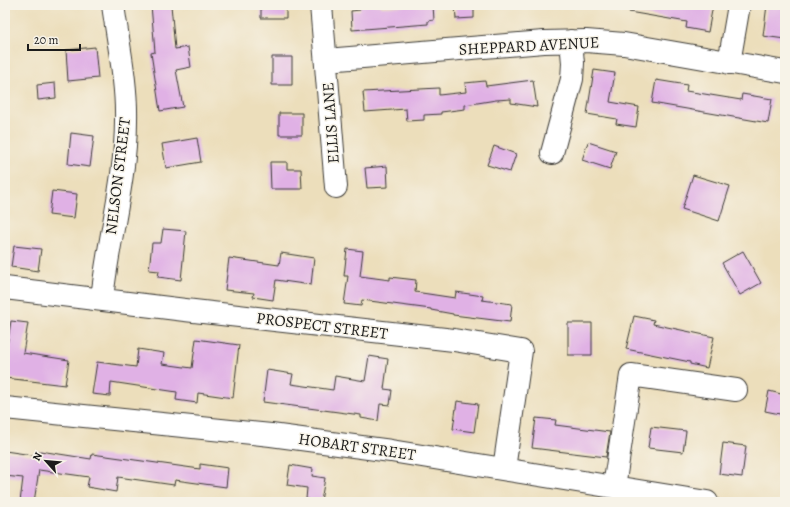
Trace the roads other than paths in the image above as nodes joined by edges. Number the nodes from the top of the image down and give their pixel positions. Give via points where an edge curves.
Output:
1 (113, 5) edge
2 (321, 5) edge
3 (738, 5) edge
4 (571, 41) junction
5 (326, 60) junction
6 (729, 63) junction
7 (785, 72) edge
8 (552, 153) dead end
9 (336, 187) dead end
10 (5, 288) edge
11 (102, 299) junction
12 (736, 390) dead end
13 (5, 408) edge
14 (504, 469) junction
15 (614, 488) junction
16 (707, 502) edge

1 - 11 street, NELSON STREET via 125,92 126,132
2 - 5 street
3 - 6 street
4 - 5 street, SHEPPARD AVENUE
4 - 6 street, SHEPPARD AVENUE via 624,44
4 - 8 street via 572,79
5 - 9 street, ELLIS LANE
6 - 7 street, SHEPPARD AVENUE
10 - 11 street, PROSPECT STREET
11 - 14 street, PROSPECT STREET via 454,340 521,351
12 - 15 street via 632,375
13 - 14 street, HOBART STREET via 271,435
14 - 15 street, HOBART STREET
15 - 16 street, HOBART STREET

